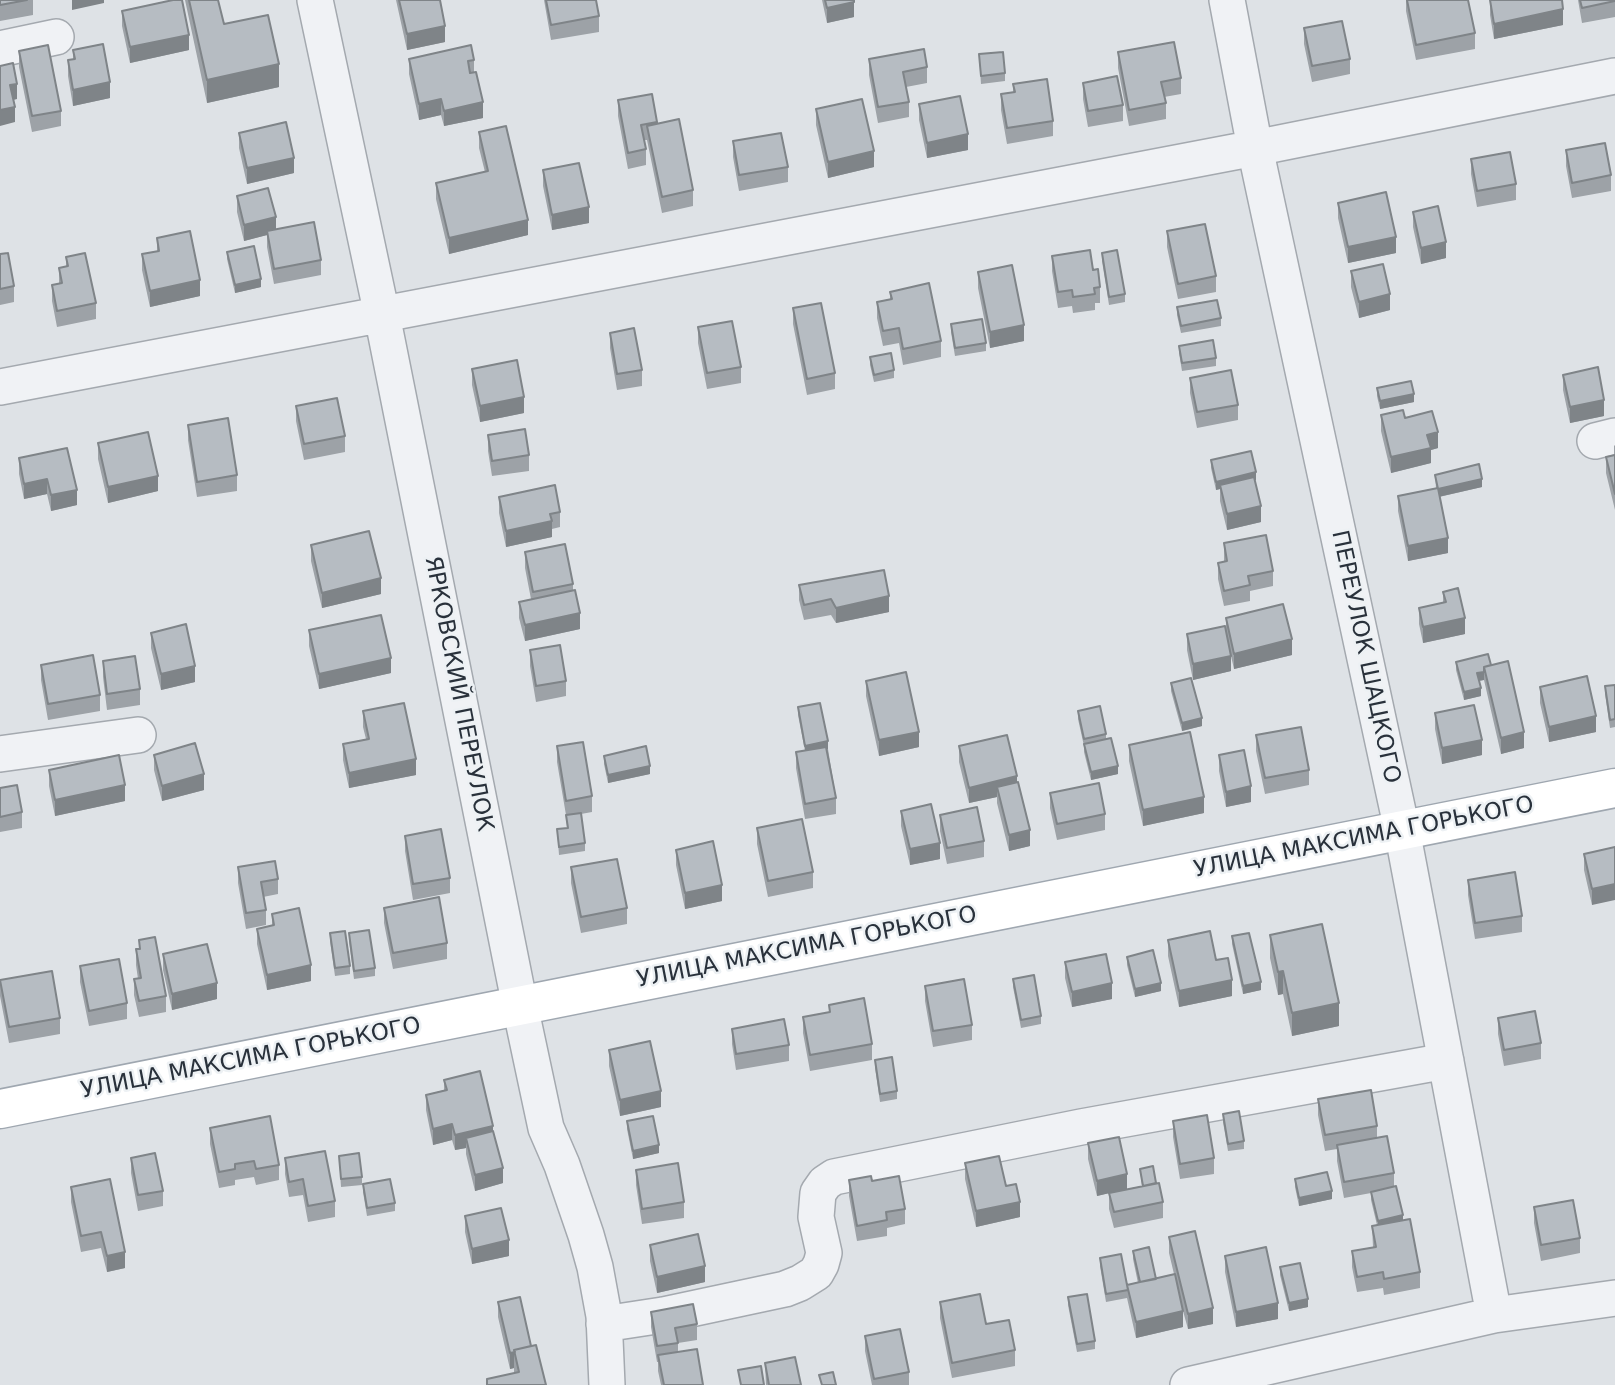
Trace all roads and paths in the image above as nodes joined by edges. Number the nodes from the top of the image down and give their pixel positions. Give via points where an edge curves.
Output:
1 (315, 0) edge
2 (1227, 0) edge
3 (56, 37) dead end
4 (0, 49) edge
5 (1615, 76) edge
6 (1255, 148) junction
7 (382, 315) junction
8 (0, 387) edge
9 (138, 735) dead end
10 (0, 754) edge
11 (1615, 788) edge
12 (1402, 830) junction
13 (520, 1006) junction
14 (1446, 1061) junction
15 (0, 1110) edge
16 (1615, 1298) edge
17 (1494, 1315) junction
18 (604, 1324) junction
19 (607, 1385) edge
20 (1188, 1385) edge

1 - 7 street, ЯРКОВСКИЙ ПЕРЕУЛОК
2 - 6 street, ПЕРЕУЛОК ШАЦКОГО
3 - 4 street
5 - 6 street
6 - 7 street
6 - 12 street, ПЕРЕУЛОК ШАЦКОГО
7 - 8 street
7 - 13 street, ЯРКОВСКИЙ ПЕРЕУЛОК
9 - 10 street
11 - 12 main road, УЛИЦА МАКСИМА ГОРЬКОГО
12 - 13 main road, УЛИЦА МАКСИМА ГОРЬКОГО
12 - 14 street, ПЕРЕУЛОК ШАЦКОГО
13 - 15 main road, УЛИЦА МАКСИМА ГОРЬКОГО
13 - 18 street, ЯРКОВСКИЙ ПЕРЕУЛОК via 546,1128 586,1235
14 - 17 street, ПЕРЕУЛОК ШАЦКОГО
14 - 18 street via 834,1177 818,1193 816,1217 824,1253 816,1273 785,1289
16 - 17 street
17 - 20 street
18 - 19 street, ЯРКОВСКИЙ ПЕРЕУЛОК

